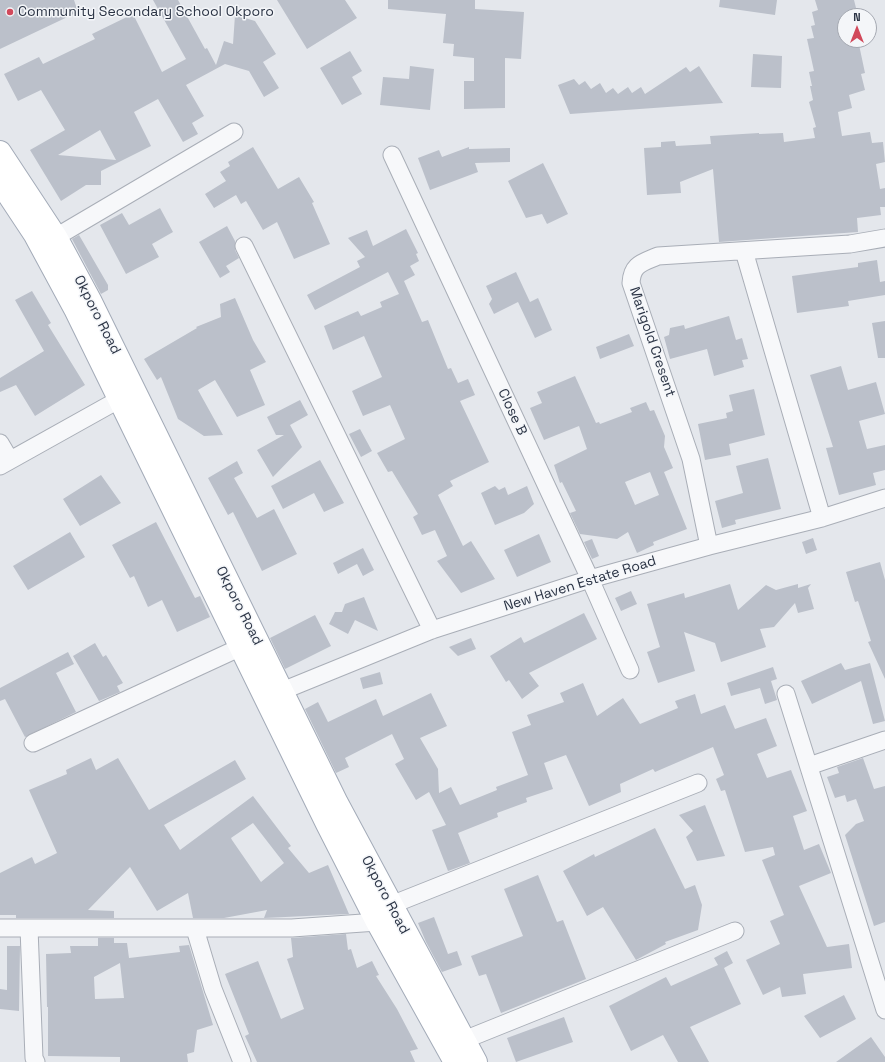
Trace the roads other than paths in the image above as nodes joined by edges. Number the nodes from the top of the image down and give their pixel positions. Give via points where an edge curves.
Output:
1 (234, 132) dead end
2 (0, 152) edge
3 (392, 155) dead end
4 (0, 182) edge
5 (56, 237) junction
6 (885, 238) edge
7 (244, 246) dead end
8 (744, 251) junction
9 (120, 399) junction
10 (0, 443) edge
11 (5, 463) edge
12 (885, 498) edge
13 (822, 518) junction
14 (709, 546) junction
15 (590, 579) junction
16 (432, 630) junction
17 (241, 647) junction
18 (630, 670) dead end
19 (282, 691) junction
20 (786, 694) dead end
21 (885, 740) edge
22 (33, 743) dead end
23 (809, 766) junction
24 (698, 782) dead end
25 (384, 914) junction
26 (0, 928) edge
27 (29, 928) junction
28 (195, 929) junction
29 (735, 931) dead end
30 (885, 1010) edge
31 (464, 1040) junction
32 (36, 1062) edge
33 (242, 1062) edge
34 (455, 1062) edge
35 (476, 1062) edge

1 - 5 street
2 - 5 main road, Okporo Road
3 - 15 street, Close B
4 - 9 main road, Okporo Road via 35,235
5 - 19 main road, Okporo Road via 92,302
6 - 8 street, Marigold Cresent via 850,244
7 - 16 street
8 - 13 street
8 - 14 street, Marigold Cresent via 658,256 637,265 632,272 631,283 691,458
9 - 11 street
9 - 17 main road, Okporo Road
10 - 11 street
12 - 13 street, New Haven Estate Road
13 - 14 street, New Haven Estate Road
14 - 15 street, New Haven Estate Road
15 - 16 street, New Haven Estate Road
15 - 18 street, Close B
16 - 19 street, New Haven Estate Road
17 - 22 street
17 - 25 main road, Okporo Road
19 - 25 main road, Okporo Road via 337,803
20 - 23 street
21 - 23 street
23 - 30 street
24 - 25 street
25 - 28 street via 292,928
25 - 31 main road, Okporo Road
25 - 34 main road, Okporo Road
26 - 27 street
27 - 28 street
27 - 32 street
28 - 33 street via 213,989
29 - 31 street
31 - 35 main road, Okporo Road

